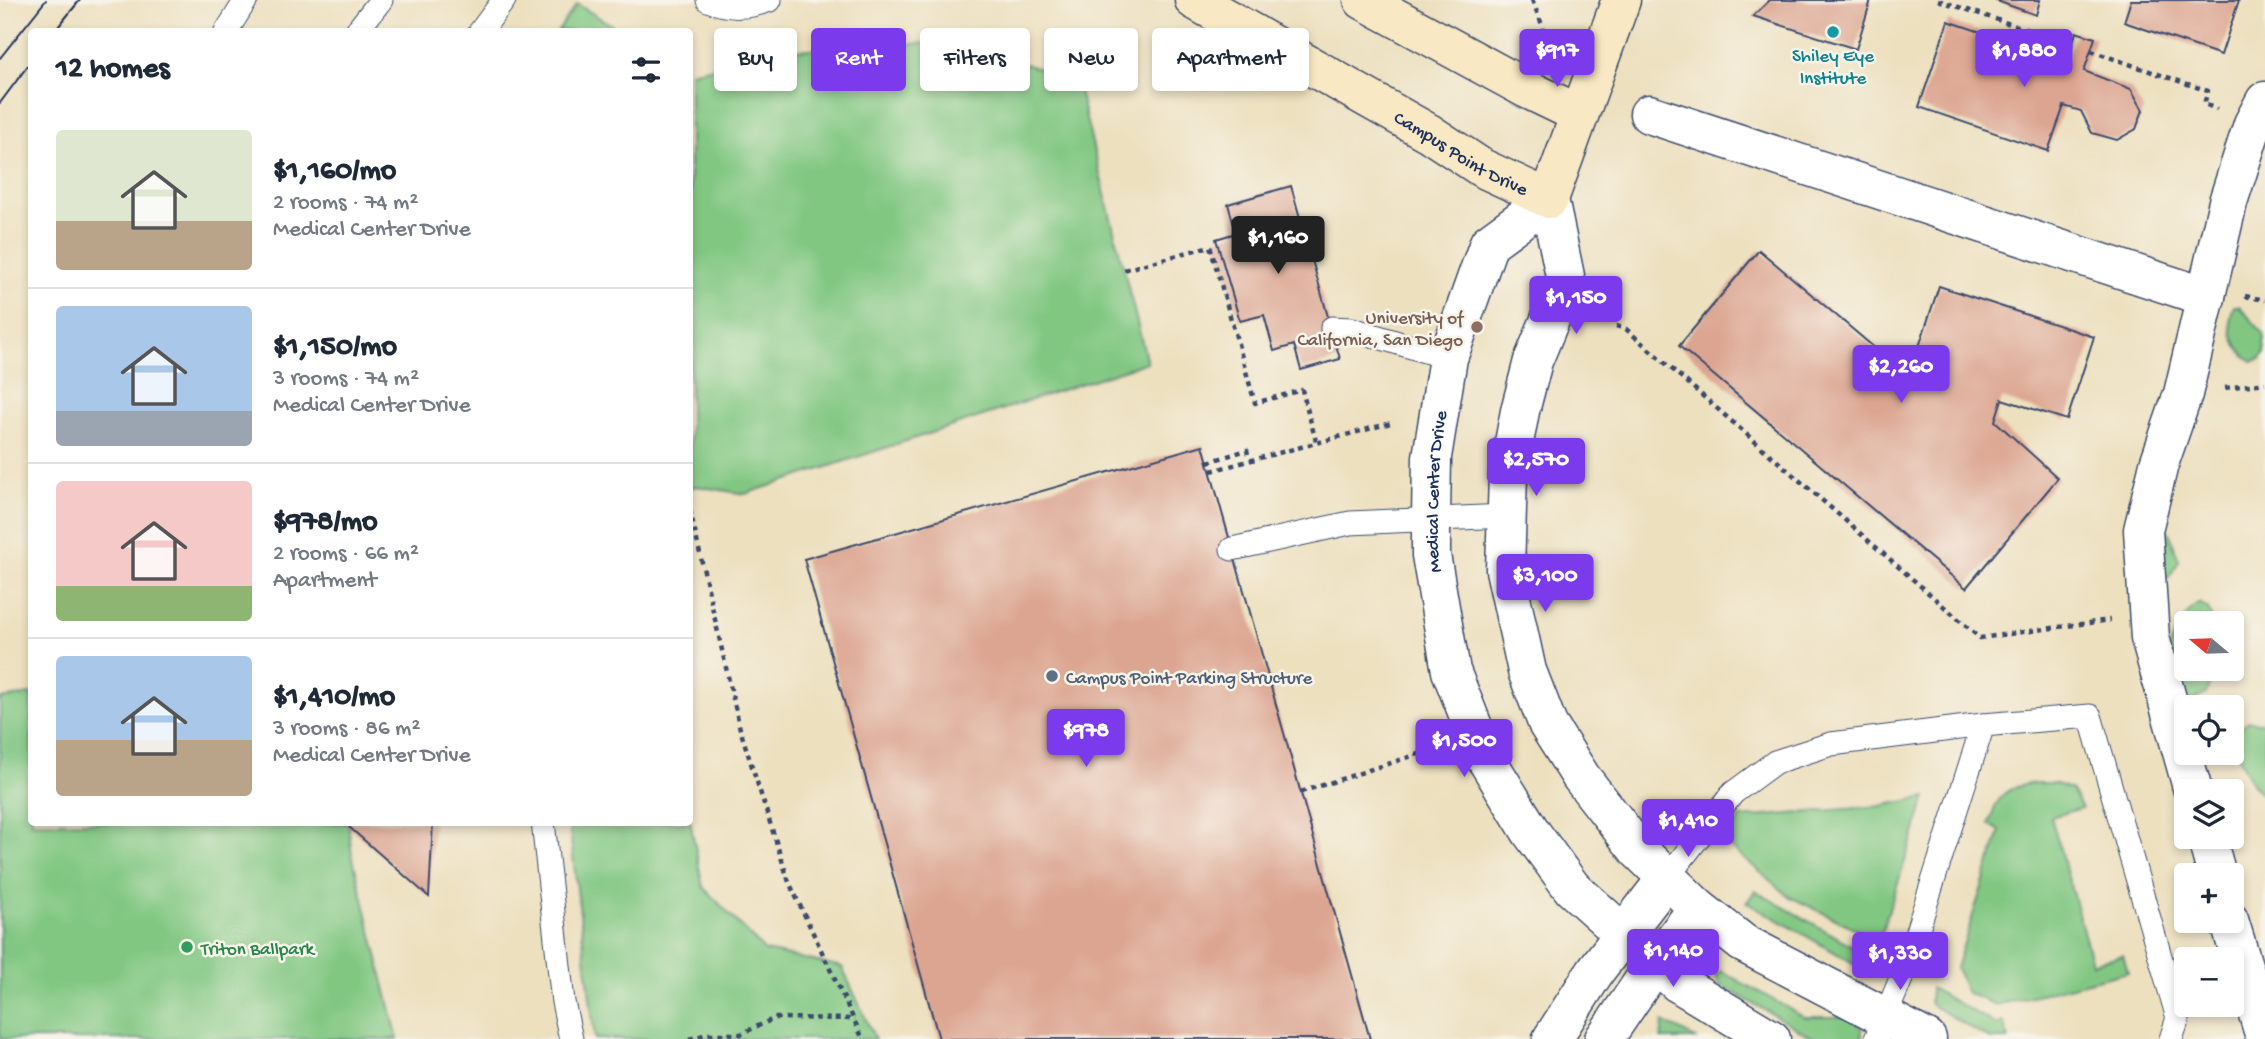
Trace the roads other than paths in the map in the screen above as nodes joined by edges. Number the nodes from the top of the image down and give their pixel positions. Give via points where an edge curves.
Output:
1 (246, 0) edge
2 (381, 0) edge
3 (504, 0) edge
4 (708, 0) edge
5 (771, 0) edge
6 (1194, 0) edge
7 (1363, 0) edge
8 (1622, 0) edge
9 (228, 28) edge
10 (359, 28) edge
11 (483, 28) edge
12 (2259, 113) edge
13 (1579, 114) junction
14 (1649, 114) dead end
15 (1549, 199) junction
16 (2206, 297) junction
17 (1332, 328) dead end
18 (1448, 358) junction
19 (1505, 516) junction
20 (1431, 519) junction
21 (1232, 549) dead end
22 (1983, 725) junction
23 (2190, 779) edge
24 (543, 826) edge
25 (1666, 879) junction
26 (1698, 908) junction
27 (1622, 933) junction
28 (2233, 933) edge
29 (1655, 964) junction
30 (1881, 1029) edge
31 (2265, 1037) edge
32 (572, 1039) edge
33 (1552, 1039) edge
34 (1604, 1039) edge
35 (1771, 1039) edge
36 (1927, 1039) edge
37 (2171, 1039) edge

1 - 9 lane
2 - 10 lane
3 - 11 lane
4 - 5 lane via 750,7
6 - 15 street, Campus Point Drive via 1482,167
7 - 13 street
8 - 13 street
12 - 16 street via 2228,202
13 - 15 street
14 - 16 street
15 - 18 street, Medical Center Drive via 1489,243
15 - 19 street via 1566,281 1523,398
16 - 23 street via 2143,530 2150,638
17 - 18 lane via 1352,329
18 - 20 street, Medical Center Drive via 1432,457
19 - 20 lane
19 - 25 street via 1505,570 1527,671 1549,724 1581,777
20 - 21 lane via 1350,523
20 - 27 street, Medical Center Drive via 1432,555 1451,671 1485,757 1572,888
22 - 25 lane via 1831,744 1775,761 1733,793
22 - 30 lane via 1905,969
22 - 37 lane via 2090,716 2178,1018
24 - 32 lane
25 - 26 street
25 - 27 street
26 - 29 street
26 - 30 street via 1743,943
27 - 29 street, Medical Center Drive
27 - 33 street
28 - 31 street
29 - 34 street
29 - 35 street, Medical Center Drive
30 - 36 street

